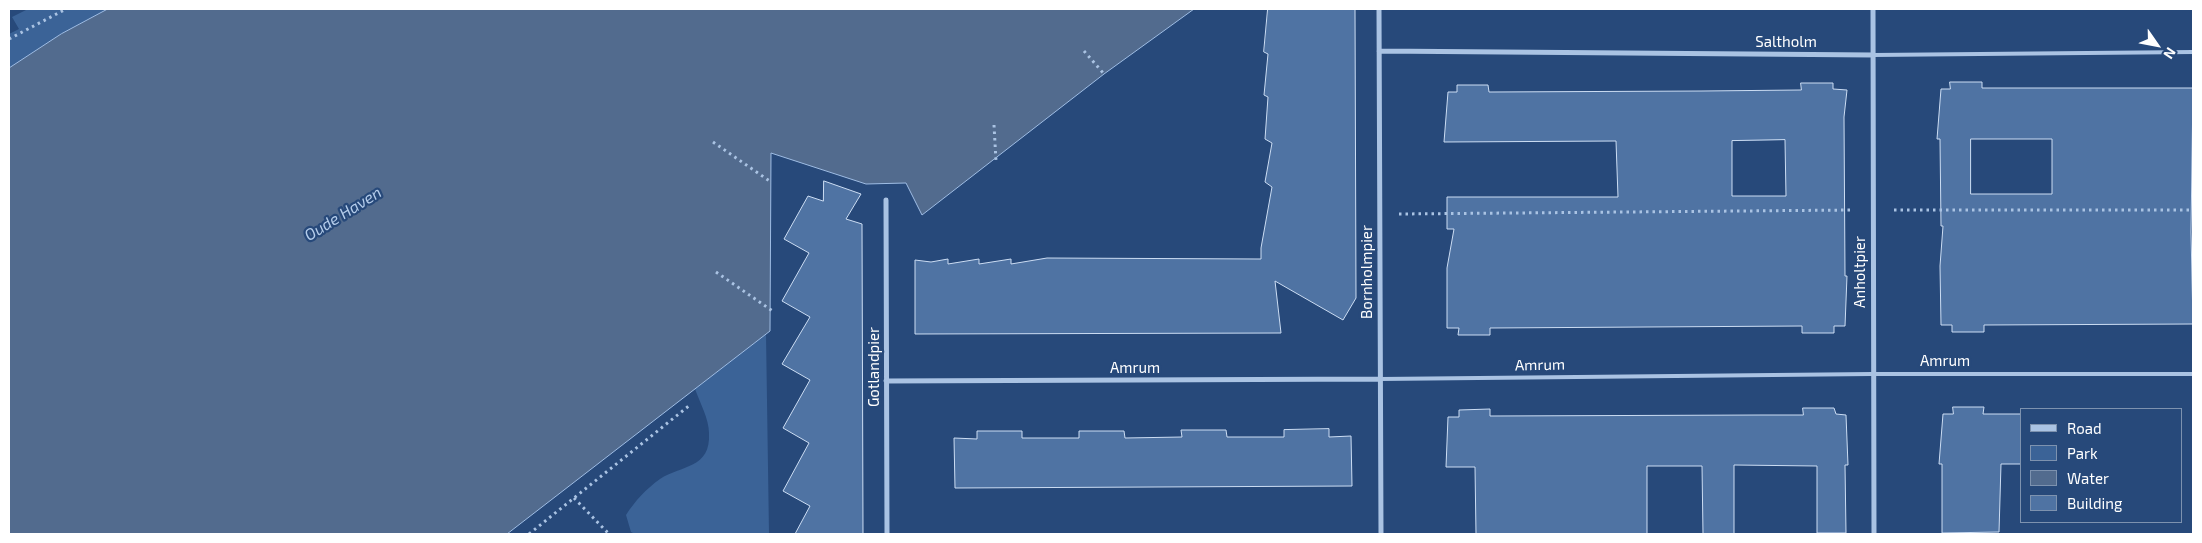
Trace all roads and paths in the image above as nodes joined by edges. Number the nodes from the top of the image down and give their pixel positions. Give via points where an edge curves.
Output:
1 (66, 9) edge
2 (1379, 9) edge
3 (1872, 9) edge
4 (9, 39) edge
5 (1084, 51) dead end
6 (1379, 51) junction
7 (2193, 52) edge
8 (1873, 55) junction
9 (1104, 74) dead end
10 (994, 125) dead end
11 (713, 142) dead end
12 (996, 161) dead end
13 (771, 182) dead end
14 (886, 200) dead end
15 (1872, 210) junction
16 (2193, 210) edge
17 (1380, 214) junction
18 (716, 272) dead end
19 (774, 312) dead end
20 (1872, 374) junction
21 (2193, 374) edge
22 (1380, 379) junction
23 (886, 381) junction
24 (690, 405) dead end
25 (574, 498) junction
26 (529, 534) edge
27 (609, 534) edge
28 (888, 534) edge
29 (1381, 534) edge
30 (1874, 534) edge

1 - 4 path
2 - 6 street, Bornholmpier
3 - 8 street, Anholtpier
5 - 9 path
6 - 8 street, Saltholm
6 - 17 street, Bornholmpier
7 - 8 lane, Saltholm
8 - 15 street, Anholtpier
10 - 12 path
11 - 13 path
14 - 23 street, Gotlandpier
15 - 16 path
15 - 17 path
15 - 20 street, Anholtpier
17 - 22 street, Bornholmpier
18 - 19 path
20 - 21 lane, Amrum
20 - 22 lane, Amrum
20 - 30 street, Anholtpier
22 - 23 street, Amrum
22 - 29 street, Bornholmpier
23 - 28 street, Gotlandpier
24 - 25 path
25 - 26 path
25 - 27 path

